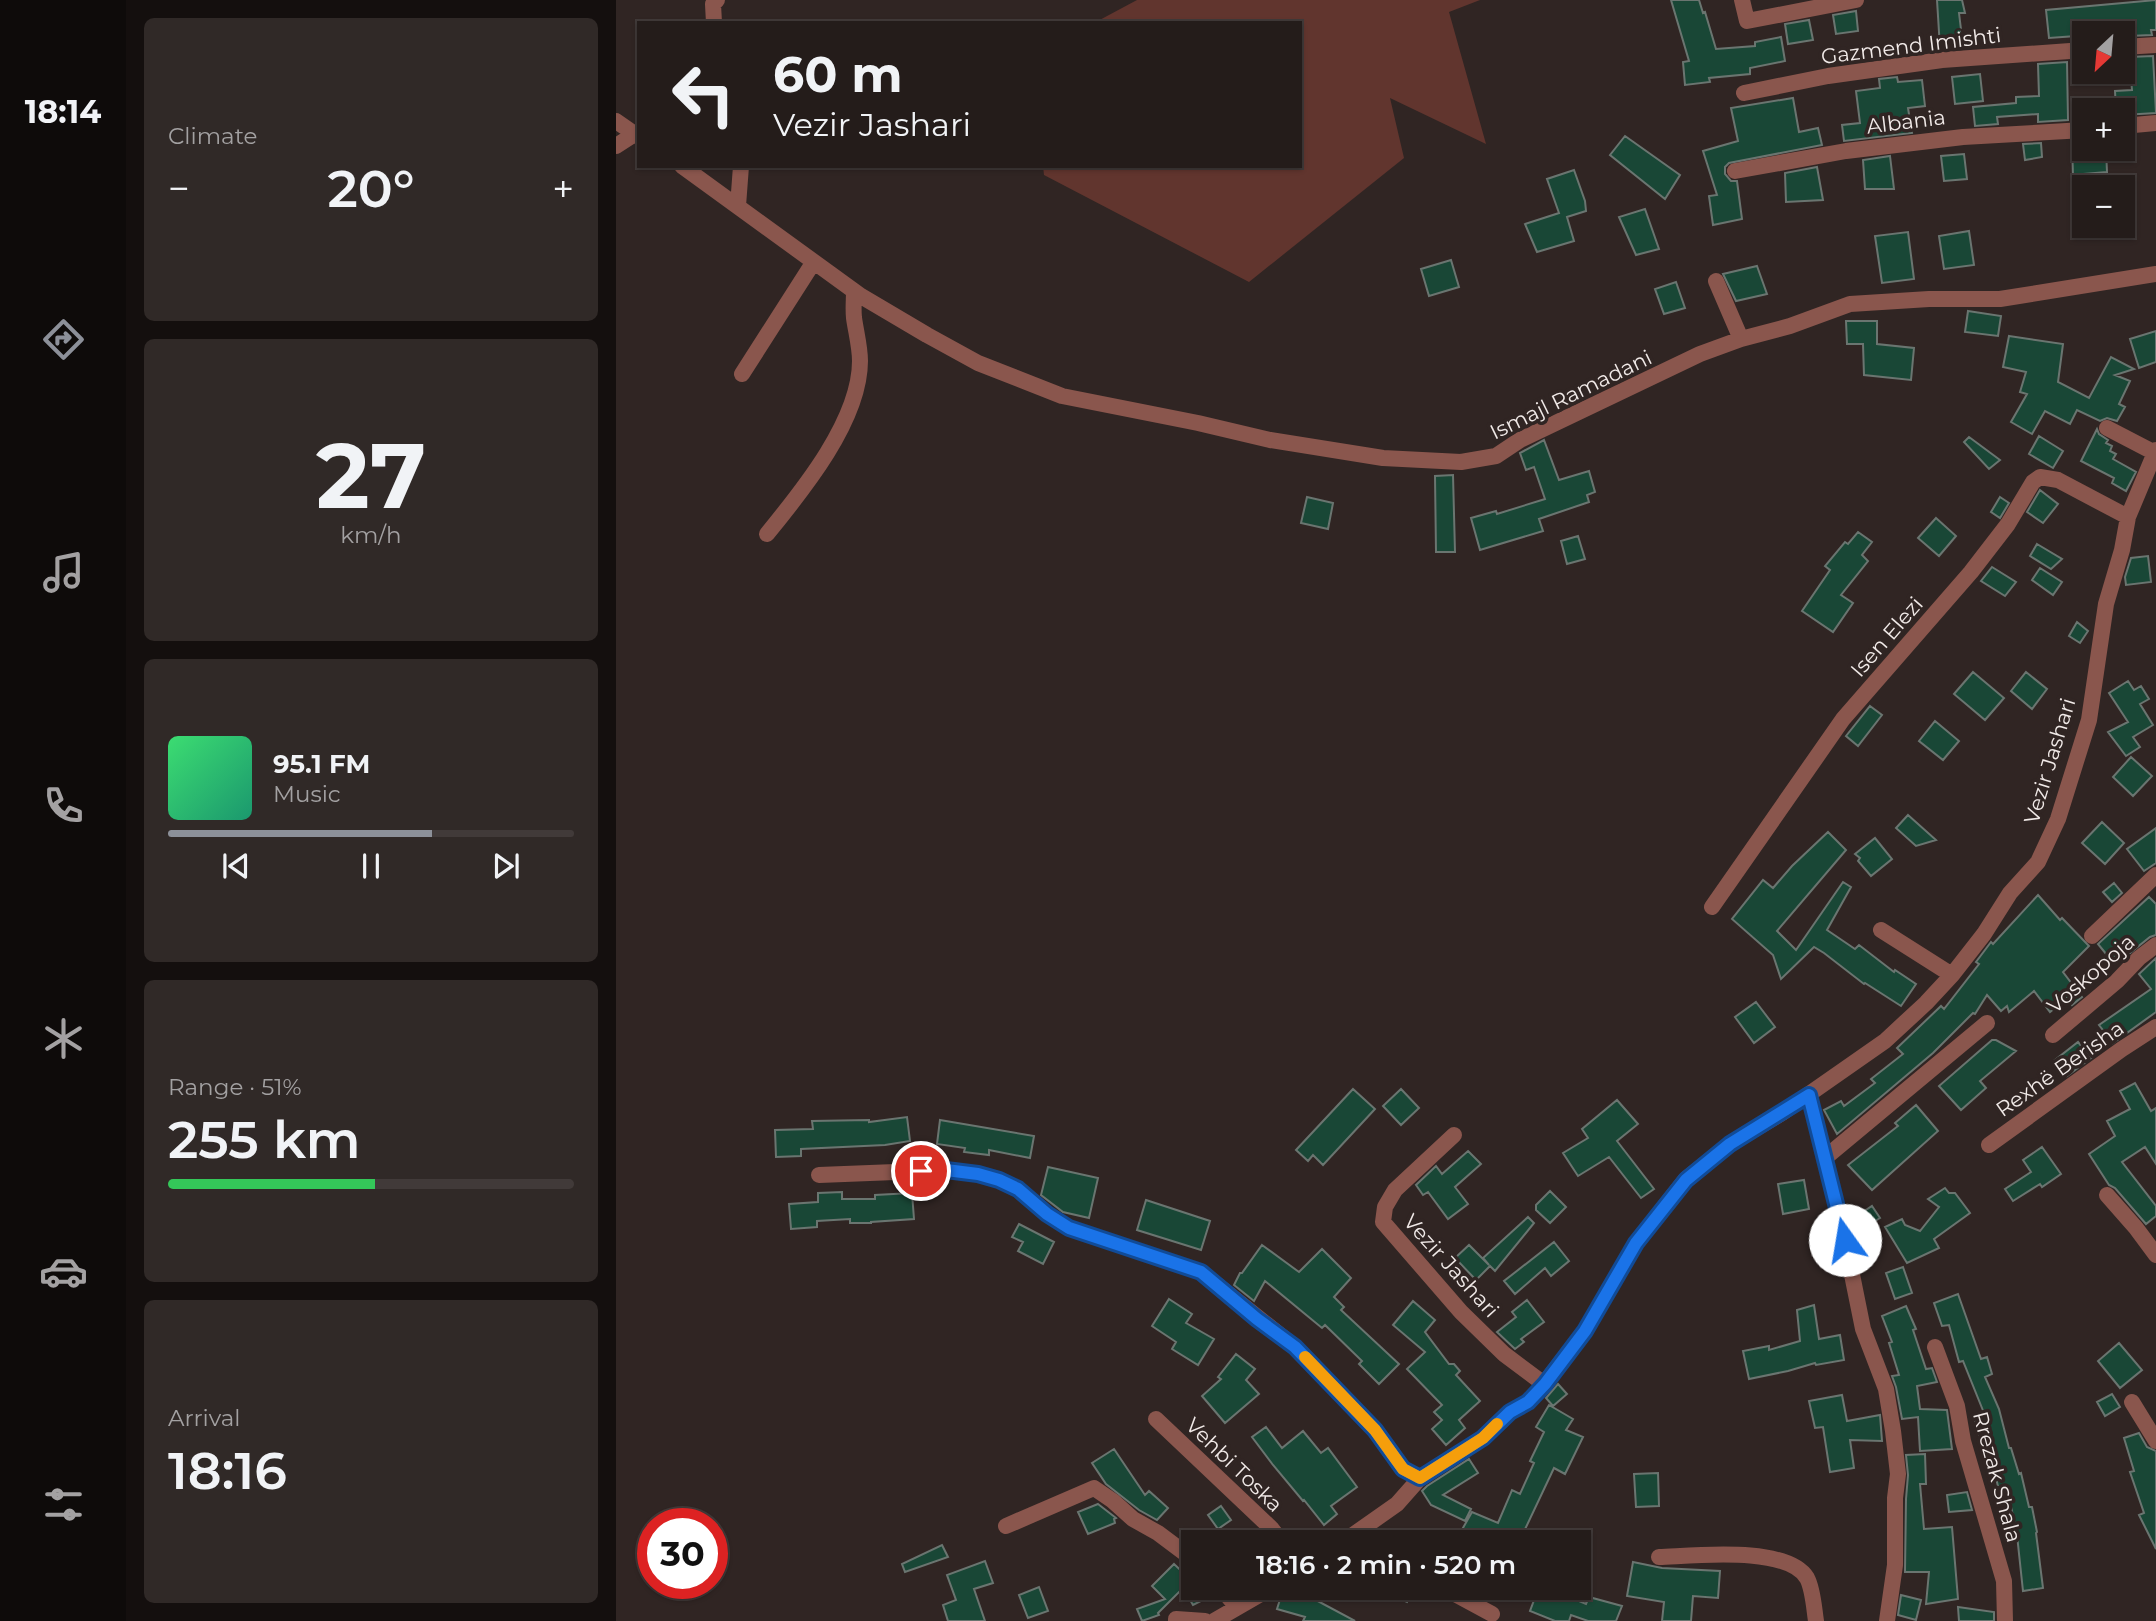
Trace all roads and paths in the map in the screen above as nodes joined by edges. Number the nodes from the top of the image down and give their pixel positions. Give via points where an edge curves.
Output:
1 (717, 0) edge
2 (1742, 0) edge
3 (1856, 0) edge
4 (715, 21) edge
5 (2156, 45) edge
6 (2135, 46) edge
7 (2072, 51) edge
8 (1744, 93) dead end
9 (616, 121) edge
10 (2156, 123) edge
11 (2135, 126) edge
12 (2072, 131) edge
13 (636, 136) edge
14 (616, 146) edge
15 (685, 168) edge
16 (741, 168) edge
17 (1735, 171) dead end
18 (738, 206) junction
19 (813, 263) junction
20 (2156, 274) edge
21 (1716, 281) dead end
22 (854, 291) junction
23 (1741, 339) junction
24 (742, 374) dead end
25 (2106, 428) dead end
26 (2155, 451) edge
27 (2129, 517) junction
28 (767, 534) dead end
29 (2156, 875) edge
30 (1712, 907) dead end
31 (1881, 930) dead end
32 (2092, 936) dead end
33 (2156, 945) edge
34 (1952, 975) junction
35 (1987, 1023) dead end
36 (2156, 1027) edge
37 (2053, 1035) dead end
38 (1809, 1095) junction
39 (1454, 1135) dead end
40 (1989, 1145) dead end
41 (1826, 1157) junction
42 (819, 1175) dead end
43 (2108, 1195) dead end
44 (2156, 1255) edge
45 (1935, 1347) dead end
46 (1545, 1384) junction
47 (2133, 1402) dead end
48 (1156, 1419) dead end
49 (2156, 1441) edge
50 (1420, 1478) junction
51 (1006, 1527) dead end
52 (1273, 1530) edge
53 (1360, 1530) edge
54 (1181, 1550) edge
55 (1659, 1557) dead end
56 (1231, 1600) edge
57 (1250, 1600) edge
58 (1466, 1600) edge
59 (1237, 1607) junction
60 (1492, 1614) dead end
61 (1174, 1620) edge
62 (1205, 1621) edge
63 (1214, 1621) edge
64 (1816, 1621) edge
65 (1887, 1621) edge
66 (2005, 1621) edge

1 - 4 street via 713,4
2 - 3 street via 1747,21
5 - 6 street
7 - 8 street, Gazmend Imishti via 1942,60
9 - 13 street
10 - 11 street
12 - 17 street, Albania via 1963,136
13 - 14 street
15 - 18 street, Ismajl Ramadani
16 - 18 street
18 - 19 street, Ismajl Ramadani
19 - 22 street, Ismajl Ramadani
19 - 24 street
20 - 23 street, Ismajl Ramadani via 2000,299 1850,304
21 - 23 street
22 - 23 street, Ismajl Ramadani via 978,363 1062,397 1269,440 1427,462 1496,456 1520,440 1700,354
22 - 28 street via 860,360 857,385 828,453
25 - 26 street, Vezir Jashari
26 - 27 street, Vezir Jashari
27 - 30 street, Isen Elezi via 2058,480 2040,477 2033,482 1971,572 1843,719
27 - 34 street, Vezir Jashari via 2106,604 2089,720 2058,819 2038,862 2010,893
29 - 32 street
31 - 34 street
33 - 37 street, Voskopoja
34 - 38 street, Vezir Jashari via 1885,1041
35 - 41 street
36 - 40 street, Rexhë Berisha
38 - 41 street
38 - 46 street, Vezir Jashari via 1730,1144 1686,1180 1636,1243 1585,1331
39 - 46 street, Vezir Jashari via 1395,1190 1385,1206 1383,1222 1461,1312 1504,1354
41 - 65 street via 1863,1329 1886,1389 1893,1431 1898,1474 1895,1565
42 - 50 street via 946,1170 978,1174 1018,1189 1069,1228 1201,1272 1295,1347 1375,1430 1403,1469
43 - 44 street
45 - 66 street, Rrezak Shala via 1957,1406 2004,1581
46 - 50 street, Vezir Jashari via 1483,1438
47 - 49 street
48 - 52 street, Vehbi Toska
50 - 53 street, Vezir Jashari via 1397,1504
51 - 54 street via 1094,1488
55 - 64 street via 1747,1554 1790,1564 1807,1579
56 - 59 street
57 - 59 street
58 - 60 street
59 - 63 street
61 - 62 street

